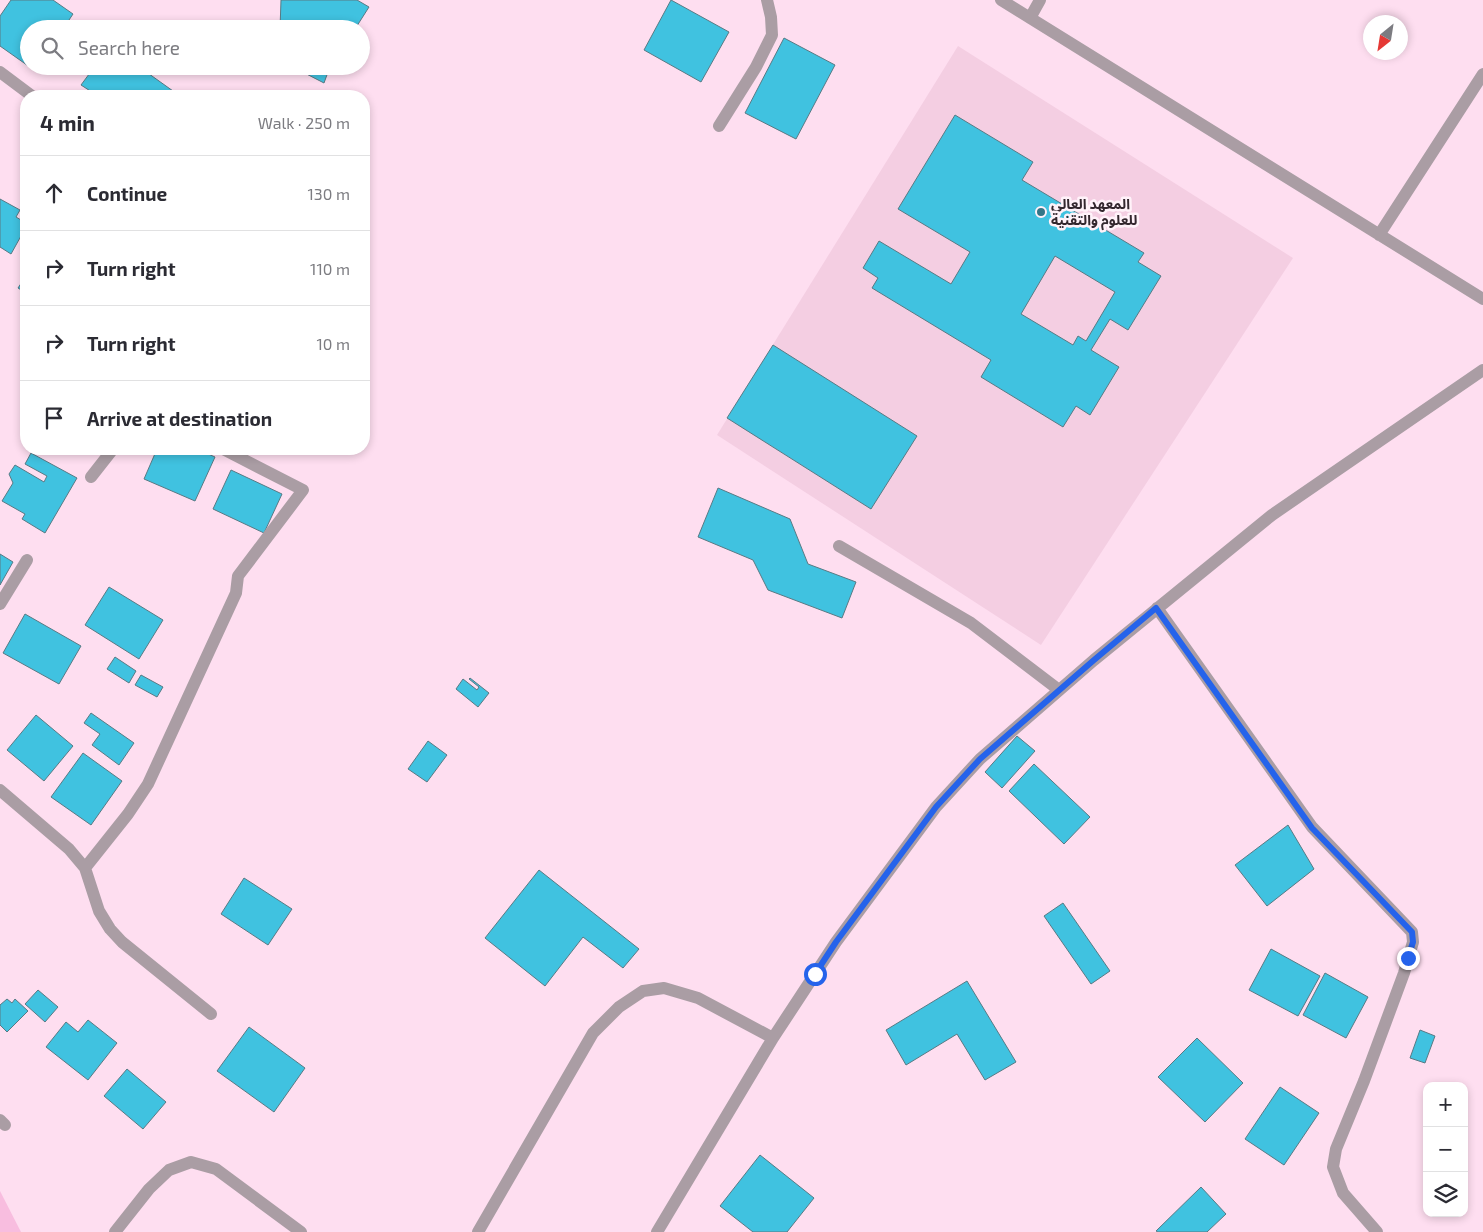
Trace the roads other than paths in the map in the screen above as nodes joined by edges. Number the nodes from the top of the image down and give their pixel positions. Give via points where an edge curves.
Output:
1 (768, 0) edge
2 (1001, 0) edge
3 (1040, 0) edge
4 (1030, 18) junction
5 (0, 72) edge
6 (1483, 74) edge
7 (24, 90) edge
8 (719, 126) dead end
9 (1379, 235) junction
10 (1483, 299) edge
11 (1483, 370) edge
12 (108, 455) edge
13 (235, 455) edge
14 (91, 478) dead end
15 (839, 546) dead end
16 (27, 560) dead end
17 (0, 604) edge
18 (1156, 608) junction
19 (1059, 690) junction
20 (0, 790) edge
21 (85, 868) junction
22 (211, 1014) dead end
23 (772, 1038) junction
24 (115, 1232) edge
25 (301, 1232) edge
26 (478, 1232) edge
27 (657, 1232) edge
28 (1378, 1232) edge

1 - 8 street via 772,35
2 - 4 street
3 - 4 street
4 - 9 street
5 - 7 street
6 - 9 street
9 - 10 street
11 - 18 street via 1272,515
12 - 14 street
13 - 21 street via 303,490 238,576 236,593 148,784
15 - 19 street via 970,623
16 - 17 street
18 - 19 street
18 - 28 street via 1312,828 1412,932 1413,942 1404,973 1336,1149 1333,1168 1342,1194
19 - 23 street via 980,759 936,807 836,942
20 - 21 street via 69,849
21 - 22 street via 110,929
23 - 26 street via 698,998 664,988 643,991 619,1007 593,1033
23 - 27 street
24 - 25 street via 149,1188 169,1170 191,1162 216,1169

